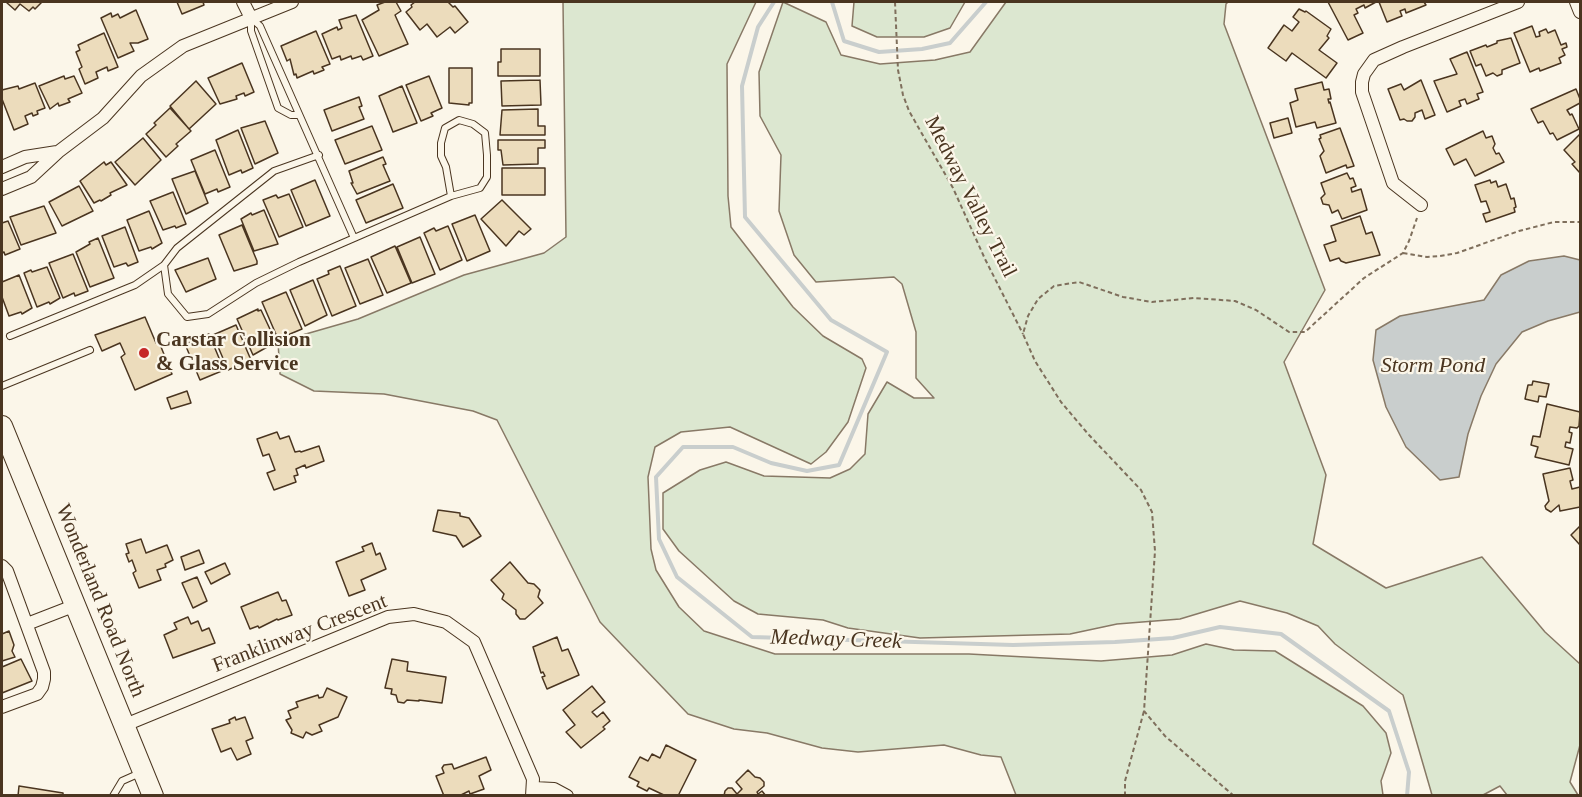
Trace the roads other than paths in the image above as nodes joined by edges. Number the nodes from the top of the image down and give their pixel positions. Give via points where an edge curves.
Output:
1 (243, 2) edge
2 (292, 2) edge
3 (1518, 2) edge
4 (1576, 2) edge
5 (1581, 12) edge
6 (250, 18) junction
7 (299, 115) junction
8 (58, 152) junction
9 (319, 155) junction
10 (2, 167) edge
11 (2, 189) edge
12 (451, 196) junction
13 (1421, 205) road end
14 (354, 238) junction
15 (164, 265) junction
16 (10, 336) dead end
17 (90, 350) dead end
18 (2, 386) edge
19 (2, 426) edge
20 (2, 566) edge
21 (76, 605) junction
22 (27, 624) junction
23 (2, 707) edge
24 (125, 725) junction
25 (143, 771) junction
26 (533, 792) edge
27 (113, 795) edge
28 (153, 795) edge
29 (567, 795) edge

1 - 6 street
2 - 6 street
3 - 13 street via 1403,46 1374,60 1364,74 1362,92 1393,183
4 - 5 street
6 - 7 lane via 260,26
6 - 7 lane via 278,108
6 - 8 street via 183,46 141,76 103,118
7 - 9 lane
8 - 10 street via 25,157
8 - 11 street via 31,177
9 - 14 lane
9 - 15 lane via 274,171 177,248
12 - 12 lane via 480,188 487,177 485,134 473,124 459,120 445,129 441,143
12 - 14 lane
14 - 15 lane via 255,283 208,314 187,317 168,294
15 - 16 lane via 135,285
17 - 18 lane
19 - 21 main road, Wonderland Road North
20 - 22 street
21 - 22 street
21 - 24 main road, Wonderland Road North
22 - 23 street via 44,672 42,687 37,693
24 - 25 main road, Wonderland Road North
24 - 26 street, Franklinway Crescent via 388,616 414,614 446,622 474,642 533,779
25 - 27 lane via 122,781
25 - 28 main road, Wonderland Road North
26 - 29 street, Franklinway Crescent via 554,789

